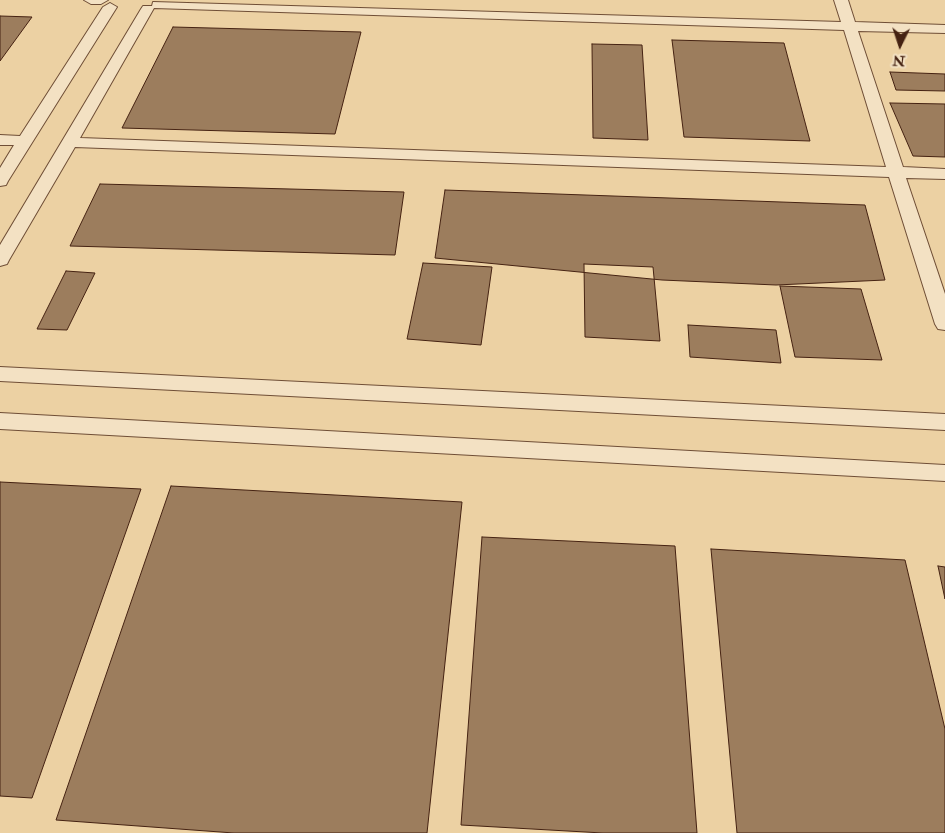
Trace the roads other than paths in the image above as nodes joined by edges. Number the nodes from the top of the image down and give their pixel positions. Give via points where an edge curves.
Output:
1 (92, 0) edge
2 (104, 3) edge
3 (570, 4) dead end
4 (146, 7) edge
5 (845, 14) edge
6 (945, 17) edge
7 (945, 29) edge
8 (0, 140) edge
9 (24, 141) junction
10 (70, 142) junction
11 (895, 173) junction
12 (945, 174) edge
13 (0, 180) edge
14 (0, 260) edge
15 (945, 324) edge
16 (0, 374) edge
17 (0, 421) edge
18 (945, 422) edge
19 (945, 473) edge

1 - 2 street
2 - 4 street
2 - 9 street
3 - 5 street
4 - 5 street
4 - 10 street
5 - 6 street
5 - 7 street
5 - 11 street
8 - 9 street
9 - 13 street
10 - 11 street
10 - 14 street
11 - 12 street
11 - 15 street
16 - 18 street
17 - 19 street

